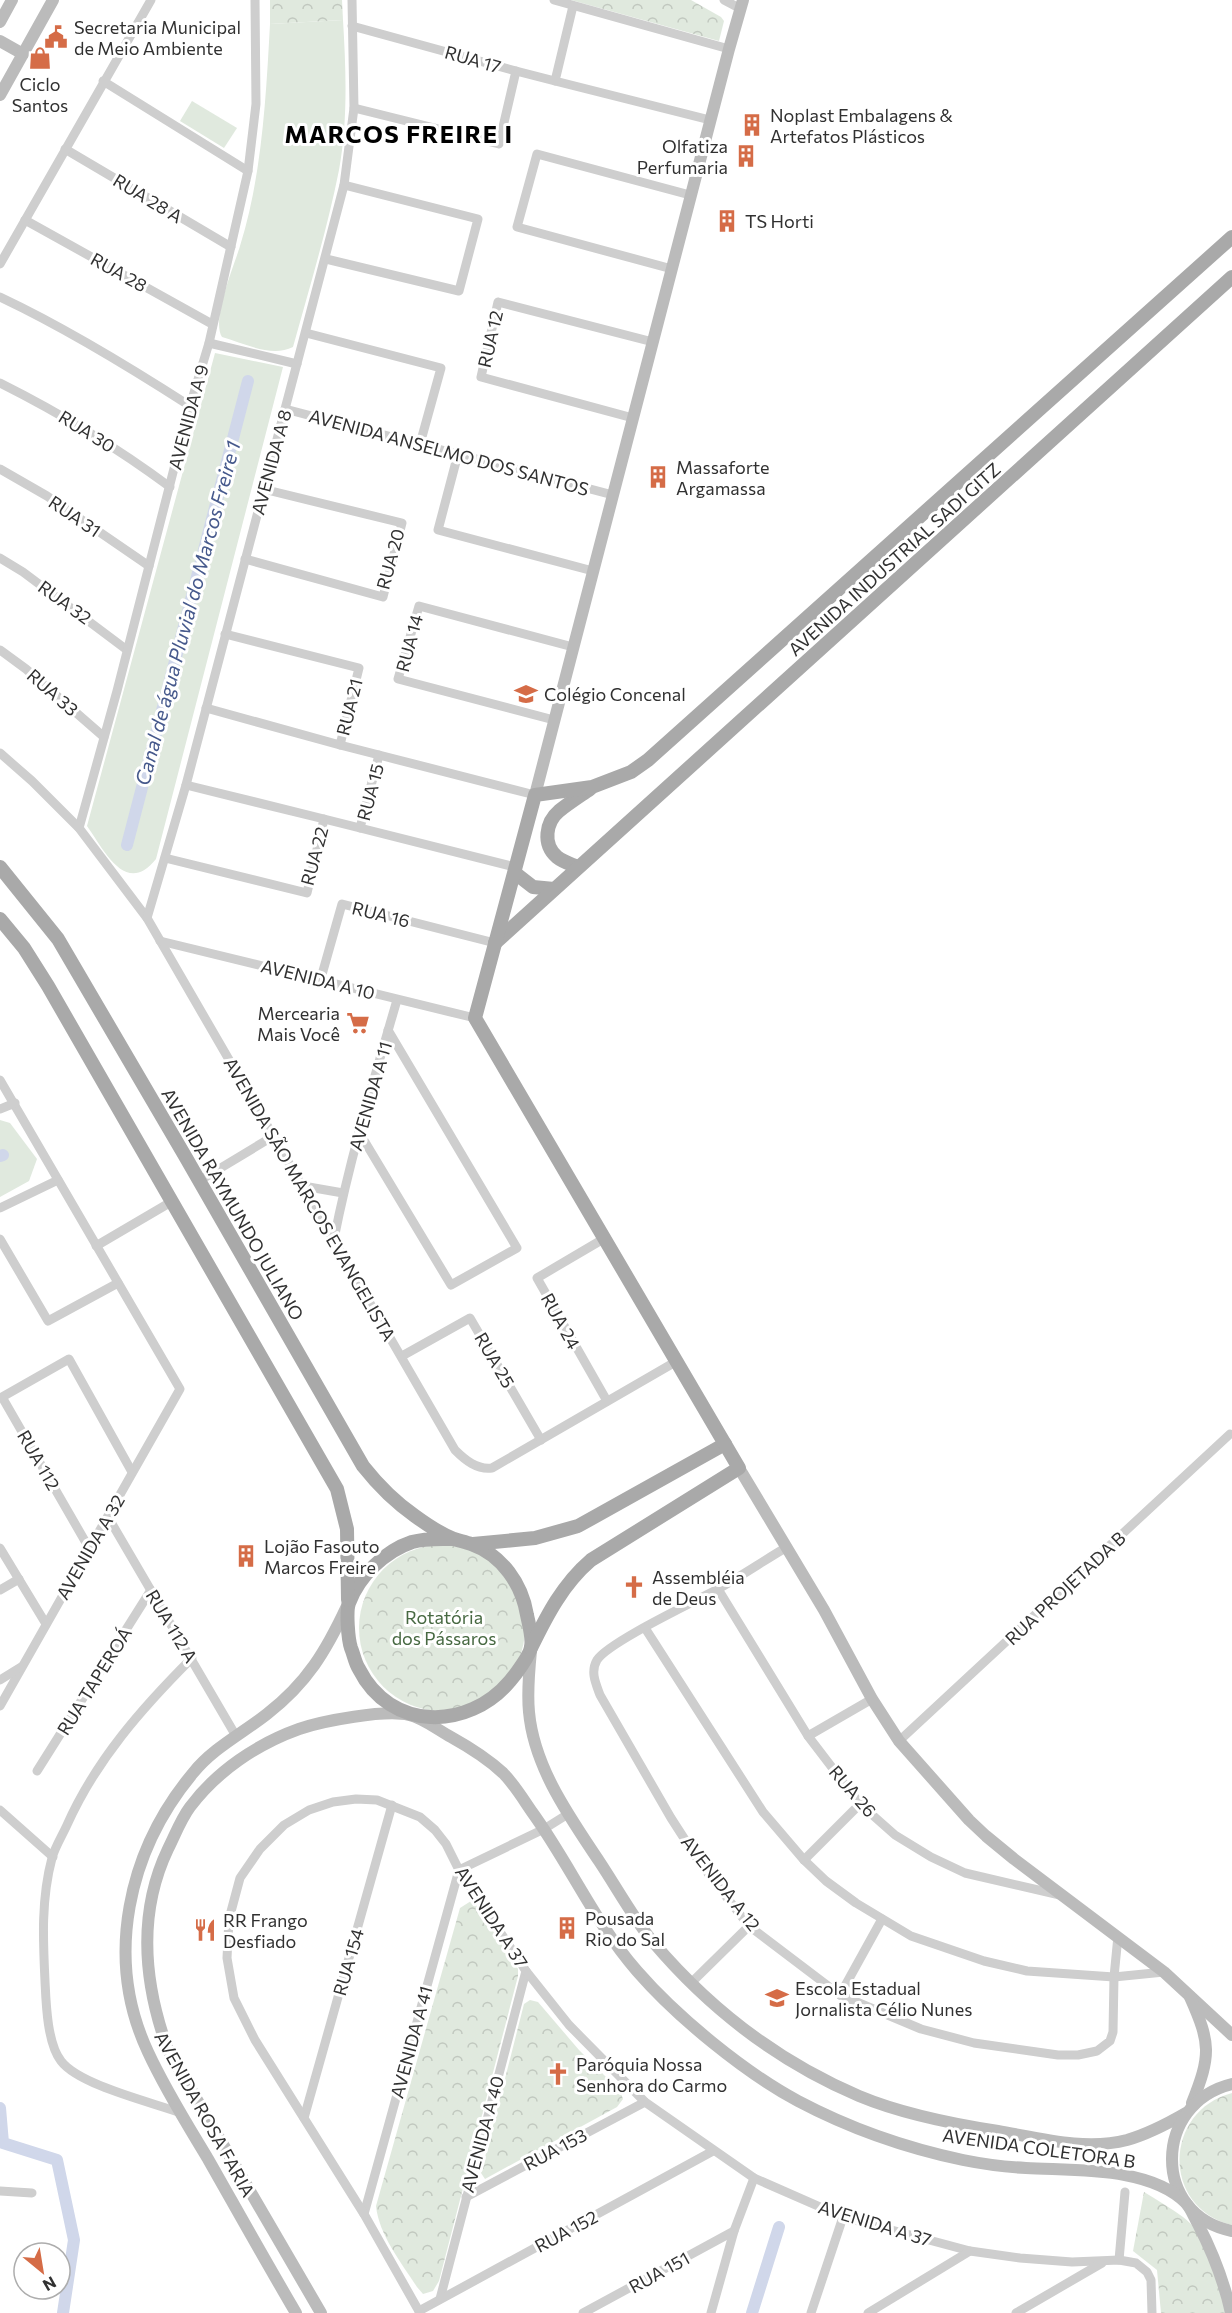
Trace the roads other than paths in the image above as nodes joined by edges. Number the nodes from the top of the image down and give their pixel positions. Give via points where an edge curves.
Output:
1 (12, 0) edge
2 (53, 0) edge
3 (151, 0) edge
4 (255, 0) edge
5 (352, 0) edge
6 (554, 0) edge
7 (724, 0) edge
8 (742, 4) edge
9 (573, 6) junction
10 (0, 22) edge
11 (352, 26) junction
12 (0, 41) edge
13 (729, 49) junction
14 (23, 54) junction
15 (516, 71) junction
16 (103, 81) junction
17 (555, 81) junction
18 (0, 95) edge
19 (354, 108) junction
20 (710, 120) junction
21 (65, 149) junction
22 (248, 171) junction
23 (344, 185) junction
24 (690, 195) junction
25 (25, 220) junction
26 (1232, 237) edge
27 (231, 247) junction
28 (326, 259) junction
29 (0, 264) edge
30 (672, 269) junction
31 (1232, 277) edge
32 (0, 297) edge
33 (212, 324) junction
34 (306, 333) junction
35 (653, 342) junction
36 (209, 343) junction
37 (297, 364) junction
38 (0, 383) edge
39 (190, 406) junction
40 (285, 410) junction
41 (633, 418) junction
42 (420, 444) junction
43 (458, 454) junction
44 (0, 469) edge
45 (170, 487) junction
46 (264, 489) junction
47 (613, 495) junction
48 (0, 558) edge
49 (245, 559) junction
50 (149, 566) junction
51 (593, 571) junction
52 (225, 634) junction
53 (573, 647) junction
54 (0, 650) edge
55 (127, 650) junction
56 (206, 708) junction
57 (554, 720) junction
58 (104, 737) junction
59 (340, 745) junction
60 (0, 753) edge
61 (379, 755) junction
62 (186, 785) junction
63 (592, 787) junction
64 (535, 795) junction
65 (324, 819) junction
66 (79, 828) junction
67 (360, 828) junction
68 (165, 858) junction
69 (0, 867) edge
70 (578, 867) junction
71 (515, 870) junction
72 (554, 889) junction
73 (147, 918) junction
74 (0, 919) edge
75 (160, 940) junction
76 (495, 943) junction
77 (321, 978) junction
78 (397, 1000) junction
79 (475, 1018) junction
80 (388, 1030) junction
81 (0, 1080) edge
82 (15, 1103) junction
83 (0, 1109) edge
84 (359, 1132) junction
85 (272, 1137) junction
86 (58, 1180) junction
87 (200, 1181) junction
88 (303, 1186) junction
89 (343, 1193) junction
90 (171, 1202) junction
91 (0, 1208) edge
92 (605, 1238) junction
93 (0, 1239) edge
94 (334, 1239) junction
95 (96, 1246) junction
96 (118, 1283) junction
97 (402, 1356) junction
98 (677, 1361) junction
99 (606, 1401) junction
100 (1230, 1434) dead end
101 (541, 1440) junction
102 (726, 1444) junction
103 (739, 1468) junction
104 (132, 1472) junction
105 (108, 1517) junction
106 (453, 1539) junction
107 (473, 1544) junction
108 (787, 1547) junction
109 (0, 1548) edge
110 (89, 1548) junction
111 (19, 1579) junction
112 (718, 1589) junction
113 (0, 1590) edge
114 (151, 1590) junction
115 (348, 1605) junction
116 (46, 1624) junction
117 (645, 1628) junction
118 (531, 1648) junction
119 (192, 1658) junction
120 (23, 1666) junction
121 (0, 1680) edge
122 (872, 1699) junction
123 (0, 1706) edge
124 (410, 1714) junction
125 (236, 1736) junction
126 (808, 1736) junction
127 (899, 1741) junction
128 (38, 1771) dead end
129 (860, 1804) junction
130 (392, 1805) junction
131 (0, 1810) edge
132 (568, 1814) junction
133 (544, 1829) junction
134 (52, 1857) junction
135 (804, 1860) junction
136 (459, 1869) junction
137 (1065, 1896) junction
138 (882, 1918) junction
139 (749, 1926) junction
140 (1118, 1936) junction
141 (526, 1971) junction
142 (1164, 1972) junction
143 (1114, 1977) junction
144 (691, 1983) junction
145 (1187, 1991) junction
146 (840, 1995) junction
147 (1232, 2035) edge
148 (1232, 2084) edge
149 (645, 2102) junction
150 (1188, 2110) junction
151 (181, 2113) junction
152 (304, 2118) junction
153 (713, 2151) junction
154 (238, 2171) junction
155 (754, 2178) junction
156 (220, 2181) junction
157 (0, 2191) edge
158 (1125, 2192) dead end
159 (32, 2193) dead end
160 (466, 2197) junction
161 (1187, 2205) junction
162 (364, 2214) junction
163 (843, 2217) junction
164 (734, 2231) junction
165 (1232, 2231) edge
166 (970, 2251) junction
167 (1119, 2260) junction
168 (1104, 2262) junction
169 (440, 2299) junction
170 (419, 2312) edge
171 (296, 2313) edge
172 (321, 2313) edge
173 (584, 2313) edge
174 (711, 2313) edge
175 (811, 2313) edge
176 (868, 2313) edge
177 (1016, 2313) edge
178 (1152, 2313) edge
179 (1231, 2313) edge

1 - 10 street
2 - 14 street
3 - 16 street
4 - 22 street, AVENIDA A 9 via 256,104
5 - 11 street, AVENIDA A 8
6 - 9 street
7 - 8 street
8 - 13 street
9 - 13 street
9 - 17 street
11 - 15 street, RUA 17
11 - 19 street, AVENIDA A 8
12 - 14 street
13 - 20 street
14 - 18 street
15 - 17 street
15 - 19 street, RUA 17 via 499,144
16 - 21 street
16 - 22 street
17 - 20 street
19 - 23 street, AVENIDA A 8
20 - 24 street
21 - 25 street
21 - 27 street, RUA 28 A
22 - 27 street, AVENIDA A 9
23 - 28 street, AVENIDA A 8
23 - 28 street via 478,219 459,291
24 - 30 street
24 - 30 street via 537,154 517,227
25 - 29 street
25 - 33 street, RUA 28
26 - 63 main road, AVENIDA INDUSTRIAL SADI GITZ via 648,760 631,772
27 - 33 street, AVENIDA A 9
28 - 34 street, AVENIDA A 8
30 - 35 street
31 - 70 main road, AVENIDA INDUSTRIAL SADI GITZ
32 - 39 street via 49,320
33 - 36 street, AVENIDA A 9
34 - 37 street, AVENIDA A 8
34 - 42 street via 441,368
35 - 41 street
35 - 41 street, RUA 12 via 498,302 481,377
36 - 37 street
36 - 39 street, AVENIDA A 9
37 - 40 street, AVENIDA A 8
38 - 45 street, RUA 30 via 62,415
39 - 45 street, AVENIDA A 9
40 - 42 street, AVENIDA ANSELMO DOS SANTOS
40 - 46 street, AVENIDA A 8
41 - 47 street
42 - 43 street, AVENIDA ANSELMO DOS SANTOS
43 - 47 street, AVENIDA ANSELMO DOS SANTOS
43 - 51 street via 438,530
44 - 50 street, RUA 31 via 47,496
45 - 50 street, AVENIDA A 9
46 - 49 street, AVENIDA A 8
46 - 49 street, RUA 20 via 402,523 383,597
47 - 51 street
48 - 55 street, RUA 32
49 - 52 street, AVENIDA A 8
50 - 55 street, AVENIDA A 9
51 - 53 street
52 - 56 street, AVENIDA A 8
52 - 59 street, RUA 21 via 359,669
53 - 57 street
53 - 57 street, RUA 14 via 419,606 398,679
54 - 58 street, RUA 33
55 - 58 street, AVENIDA A 9
56 - 59 street, RUA 21
56 - 62 street, AVENIDA A 8
57 - 64 street
58 - 66 street, AVENIDA A 9
59 - 61 street
60 - 66 street, AVENIDA SÃO MARCOS EVANGELISTA
61 - 64 street, RUA 15
61 - 67 street, RUA 15
62 - 65 street, RUA 22
62 - 68 street, AVENIDA A 8
63 - 64 main road, AVENIDA INDUSTRIAL SADI GITZ
63 - 70 main road, AVENIDA INDUSTRIAL SADI GITZ via 558,812 548,828 552,852
64 - 71 main road
65 - 67 street
65 - 68 street, RUA 22 via 306,893
66 - 73 street, AVENIDA SÃO MARCOS EVANGELISTA
67 - 71 street, RUA 15
68 - 73 street, AVENIDA A 8
69 - 87 main road, AVENIDA RAYMUNDO JULIANO via 58,939
70 - 72 main road, AVENIDA INDUSTRIAL SADI GITZ
71 - 72 main road via 533,887
71 - 76 main road
72 - 76 main road, AVENIDA INDUSTRIAL SADI GITZ
73 - 75 street, AVENIDA SÃO MARCOS EVANGELISTA
74 - 90 main road via 48,986
75 - 77 street, AVENIDA A 10
75 - 85 street, AVENIDA SÃO MARCOS EVANGELISTA
76 - 77 street, RUA 16 via 342,904
76 - 79 main road
77 - 78 street, AVENIDA A 10
78 - 79 street, AVENIDA A 10
78 - 80 street, AVENIDA A 11
79 - 92 main road
80 - 84 street, AVENIDA A 11
80 - 84 street via 517,1248 452,1285
81 - 82 street
82 - 83 street
82 - 86 street
84 - 89 street, AVENIDA A 11
85 - 87 street
85 - 88 street, AVENIDA SÃO MARCOS EVANGELISTA
86 - 91 street
86 - 95 street
87 - 106 main road, AVENIDA RAYMUNDO JULIANO via 363,1466 399,1503
88 - 89 street
88 - 94 street, AVENIDA SÃO MARCOS EVANGELISTA
89 - 94 street, AVENIDA A 11
90 - 95 street
90 - 115 main road via 338,1489 347,1529
92 - 98 main road
92 - 99 street, RUA 24 via 537,1278
93 - 96 street via 48,1321
94 - 97 street, AVENIDA SÃO MARCOS EVANGELISTA
95 - 96 street
96 - 104 street, AVENIDA A 32 via 180,1389
97 - 101 street, AVENIDA SÃO MARCOS EVANGELISTA via 455,1450 464,1459 489,1469
97 - 101 street, RUA 25 via 470,1318
98 - 99 street, AVENIDA SÃO MARCOS EVANGELISTA
98 - 102 main road
99 - 101 street, AVENIDA SÃO MARCOS EVANGELISTA
100 - 127 street, RUA PROJETADA B
102 - 103 main road
102 - 107 main road via 578,1526 535,1538
103 - 108 street
103 - 118 main road, AVENIDA COLETORA B via 584,1566 551,1608
104 - 105 street, AVENIDA A 32
104 - 110 street, RUA 112 via 69,1359 2,1397
105 - 110 street, AVENIDA A 32
105 - 114 street, RUA 112 A
106 - 107 main road
106 - 115 main road via 424,1539 396,1549 373,1567
107 - 118 main road via 491,1554 517,1584 525,1602
108 - 112 street, AVENIDA A 12
108 - 122 street
109 - 111 street
110 - 116 street, AVENIDA A 32
111 - 113 street
111 - 116 street
112 - 117 street, AVENIDA A 12
112 - 126 street, RUA 26
114 - 119 street, RUA 112 A
114 - 128 street, RUA TAPEROÁ
115 - 124 main road via 350,1642 359,1670 376,1693
115 - 125 street, AVENIDA ROSA FARIA via 330,1643 297,1689
116 - 120 street, AVENIDA A 32
117 - 135 street via 763,1812
117 - 139 street, AVENIDA A 12 via 613,1645 597,1660 595,1681 671,1818
118 - 124 main road via 500,1694 479,1708 440,1718
118 - 132 street, AVENIDA COLETORA B via 529,1712 535,1742
119 - 125 street, RUA 112 A
119 - 134 street via 148,1703 101,1761
120 - 121 street
120 - 123 street, AVENIDA A 32
122 - 126 street
122 - 127 street
124 - 133 street, AVENIDA COLETORA B via 470,1748 505,1775
124 - 154 street, AVENIDA ROSA FARIA via 318,1722 259,1748 239,1760 194,1802 165,1855 154,1887 147,1931 146,1958 153,2005 168,2050
125 - 151 street, AVENIDA ROSA FARIA via 217,1749 178,1791 145,1850 128,1909 129,1994 148,2052
126 - 129 street, RUA 26
127 - 137 street via 977,1827
129 - 135 street
129 - 137 street, RUA 26 via 895,1835 965,1873
130 - 136 street, AVENIDA A 37 via 420,1817 435,1830
130 - 152 street, RUA 154
130 - 152 street, AVENIDA A 37 via 356,1798 309,1810 284,1825 260,1849 240,1878 229,1919 227,1958 234,1998 255,2040
131 - 134 street
132 - 133 street
132 - 144 street, AVENIDA COLETORA B via 652,1941
133 - 136 street
133 - 161 street, AVENIDA COLETORA B via 590,1906 636,1969 679,2014 796,2100 881,2137 934,2153 1019,2168 1100,2171 1155,2184
134 - 151 street via 42,1940 52,2039 60,2060 92,2082
135 - 138 street via 826,1881
136 - 141 street, AVENIDA A 37
136 - 162 street, AVENIDA A 41
137 - 140 street
138 - 143 street via 911,1936 984,1961 1027,1971
138 - 146 street
139 - 144 street
139 - 146 street, AVENIDA A 12
140 - 142 street
140 - 143 street, AVENIDA A 12
141 - 149 street, AVENIDA A 37 via 569,2025
141 - 160 street, AVENIDA A 40
142 - 143 street
142 - 145 street
143 - 146 street, AVENIDA A 12 via 1110,2041 1097,2051 1078,2055 1002,2047 921,2029
144 - 150 street, AVENIDA COLETORA B via 735,2022 792,2063 860,2097 945,2123 1068,2143 1102,2144 1148,2133
145 - 147 street
145 - 150 street via 1207,2042 1204,2069
148 - 150 street, AVENIDA COLETORA B via 1204,2095
149 - 153 street, AVENIDA A 37
149 - 160 street, RUA 153
150 - 161 street via 1178,2127 1171,2159 1173,2175
151 - 156 street, AVENIDA ROSA FARIA
152 - 162 street, AVENIDA A 37
153 - 155 street, AVENIDA A 37
153 - 169 street, RUA 152
154 - 156 street
154 - 172 street, AVENIDA ROSA FARIA
155 - 163 street, AVENIDA A 37
155 - 164 street
156 - 171 street, AVENIDA ROSA FARIA
157 - 159 street
158 - 167 street
160 - 169 street, AVENIDA A 40
161 - 165 street, AVENIDA COLETORA B via 1207,2222
161 - 179 street via 1217,2264
162 - 170 street, AVENIDA A 37
163 - 166 street, AVENIDA A 37
163 - 175 street
164 - 173 street, RUA 151
164 - 174 street
166 - 168 street, AVENIDA A 37 via 1020,2259
166 - 176 street
167 - 168 street, AVENIDA A 37
167 - 178 street, AVENIDA A 37 via 1136,2263 1147,2272 1152,2287
168 - 177 street
169 - 170 street, RUA 152

